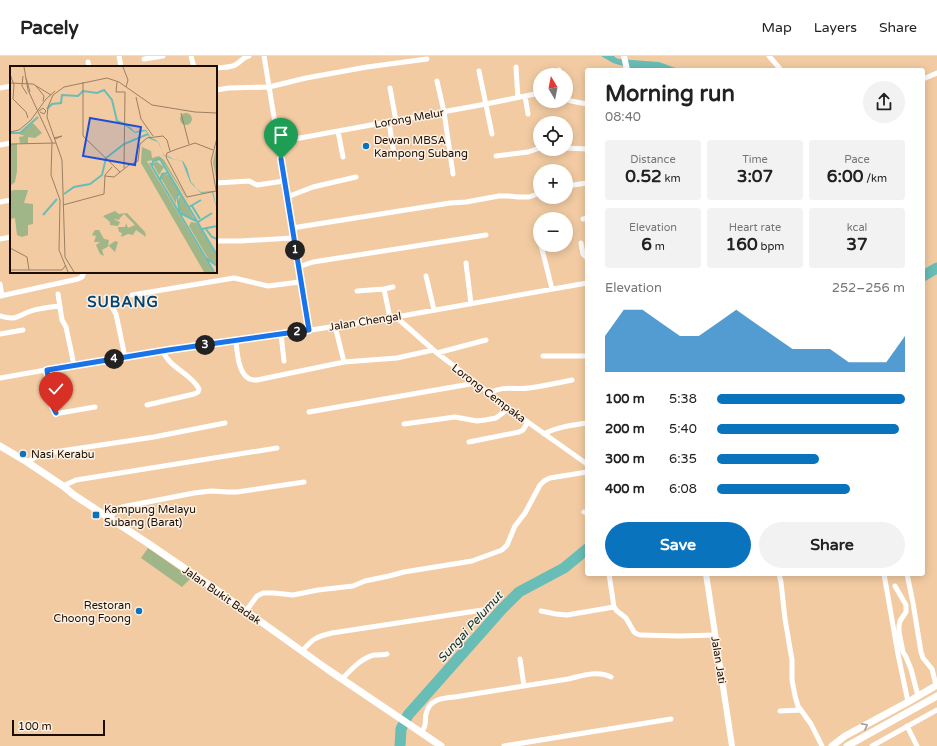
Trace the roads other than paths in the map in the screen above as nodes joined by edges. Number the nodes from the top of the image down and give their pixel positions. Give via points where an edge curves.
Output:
1 (119, 56) edge
2 (163, 56) edge
3 (191, 56) edge
4 (249, 56) edge
5 (264, 56) edge
6 (624, 56) edge
7 (769, 56) edge
8 (144, 59) dead end
9 (428, 59) dead end
10 (121, 66) edge
11 (194, 66) edge
12 (516, 67) dead end
13 (217, 68) edge
14 (626, 68) edge
15 (779, 68) edge
16 (479, 71) dead end
17 (937, 73) edge
18 (925, 78) edge
19 (437, 82) dead end
20 (10, 86) edge
21 (269, 86) junction
22 (0, 88) edge
23 (390, 88) dead end
24 (217, 90) edge
25 (533, 94) edge
26 (525, 96) junction
27 (518, 97) junction
28 (573, 101) edge
29 (486, 104) junction
30 (585, 104) edge
31 (444, 112) junction
32 (528, 114) dead end
33 (396, 121) junction
34 (389, 122) junction
35 (338, 131) junction
36 (492, 134) dead end
37 (10, 142) edge
38 (278, 142) junction
39 (0, 145) edge
40 (573, 148) edge
41 (585, 149) edge
42 (533, 150) edge
43 (394, 154) dead end
44 (496, 156) dead end
45 (343, 157) dead end
46 (454, 174) dead end
47 (356, 177) dead end
48 (284, 181) junction
49 (217, 183) edge
50 (585, 183) edge
51 (573, 185) edge
52 (533, 195) edge
53 (287, 197) junction
54 (10, 200) edge
55 (0, 202) edge
56 (292, 228) junction
57 (486, 235) dead end
58 (10, 237) edge
59 (293, 238) junction
60 (0, 239) edge
61 (217, 241) edge
62 (581, 243) dead end
63 (543, 252) edge
64 (585, 256) edge
65 (466, 263) dead end
66 (298, 267) junction
67 (84, 273) edge
68 (426, 276) dead end
69 (300, 282) junction
70 (585, 283) edge
71 (0, 284) edge
72 (392, 287) dead end
73 (384, 289) junction
74 (552, 290) junction
75 (357, 291) dead end
76 (58, 294) dead end
77 (132, 295) dead end
78 (1, 296) edge
79 (106, 297) dead end
80 (471, 304) junction
81 (60, 306) junction
82 (434, 310) junction
83 (0, 316) edge
84 (396, 317) junction
85 (390, 318) junction
86 (335, 326) junction
87 (23, 330) dead end
88 (309, 330) junction
89 (0, 334) edge
90 (281, 334) junction
91 (486, 340) dead end
92 (236, 341) junction
93 (163, 351) junction
94 (435, 351) junction
95 (543, 356) dead end
96 (585, 356) edge
97 (125, 357) junction
98 (284, 361) dead end
99 (344, 362) junction
100 (74, 365) junction
101 (47, 370) junction
102 (0, 378) edge
103 (572, 380) dead end
104 (476, 383) junction
105 (490, 393) junction
106 (147, 405) dead end
107 (95, 407) dead end
108 (509, 408) junction
109 (309, 412) dead end
110 (528, 422) junction
111 (585, 423) edge
112 (225, 424) dead end
113 (404, 424) dead end
114 (544, 434) junction
115 (469, 442) dead end
116 (0, 446) edge
117 (277, 448) dead end
118 (27, 462) junction
119 (585, 463) edge
120 (585, 472) edge
121 (304, 482) dead end
122 (63, 486) junction
123 (110, 518) junction
124 (606, 576) edge
125 (706, 576) edge
126 (780, 576) edge
127 (884, 576) edge
128 (907, 576) edge
129 (895, 586) dead end
130 (614, 607) junction
131 (489, 610) dead end
132 (246, 611) junction
133 (541, 611) dead end
134 (715, 635) junction
135 (302, 651) junction
136 (387, 654) dead end
137 (520, 659) dead end
138 (612, 677) dead end
139 (342, 679) junction
140 (937, 685) edge
141 (524, 686) junction
142 (918, 696) junction
143 (937, 697) edge
144 (908, 702) junction
145 (801, 710) junction
146 (937, 710) edge
147 (780, 711) dead end
148 (672, 719) dead end
149 (907, 726) junction
150 (421, 733) junction
151 (441, 746) edge
152 (504, 746) edge
153 (732, 746) edge
154 (822, 746) edge
155 (832, 746) edge
156 (847, 746) edge
157 (872, 746) edge
158 (917, 746) edge

1 - 10 street
2 - 8 street
3 - 11 street
4 - 13 street via 236,65
5 - 21 street
6 - 14 street
7 - 15 street
9 - 21 street via 367,67
12 - 27 street
16 - 29 street
17 - 18 street
19 - 31 street
20 - 22 street
21 - 24 street
21 - 38 street
23 - 33 street
25 - 26 street, Lorong Melur
26 - 27 street, Lorong Melur
26 - 32 street
27 - 29 street, Lorong Melur
28 - 30 street
29 - 31 street, Lorong Melur
29 - 36 street
31 - 33 street, Lorong Melur
31 - 46 street
33 - 34 street, Lorong Melur
34 - 35 street, Lorong Melur
34 - 43 street
35 - 38 street, Lorong Melur
35 - 45 street
37 - 39 street
38 - 48 street
40 - 41 street
42 - 44 street
47 - 53 street via 313,187
48 - 49 street via 257,185 249,181
48 - 53 street
50 - 51 street
52 - 56 street via 499,196
53 - 56 street
54 - 55 street
56 - 59 street
57 - 66 street via 313,262
58 - 60 street
59 - 61 street
59 - 66 street
62 - 64 street
63 - 74 street
65 - 80 street
66 - 69 street
67 - 78 street via 78,279
68 - 82 street
69 - 77 street via 268,286 234,278
69 - 88 street
70 - 74 street, Jalan Chengal
71 - 78 street
72 - 73 street
73 - 75 street
73 - 85 street
74 - 80 street, Jalan Chengal
76 - 81 street
79 - 97 street via 116,314
80 - 82 street, Jalan Chengal
81 - 83 street via 31,311 14,318
81 - 100 street
82 - 84 street, Jalan Chengal
84 - 85 street, Jalan Chengal
84 - 94 street, Lorong Cempaka
85 - 86 street, Jalan Chengal
86 - 88 street, Jalan Chengal
86 - 99 street
87 - 89 street
88 - 90 street, Jalan Chengal
90 - 92 street, Jalan Chengal
90 - 98 street
91 - 94 street
92 - 93 street, Jalan Chengal
92 - 99 street via 239,363 249,379 267,379
93 - 97 street, Jalan Chengal
93 - 106 street via 167,359 199,389 194,394
94 - 99 street via 397,358
94 - 104 street, Lorong Cempaka
95 - 96 street
97 - 100 street, Jalan Chengal
100 - 101 street, Jalan Chengal
101 - 102 street, Jalan Chengal
101 - 107 street via 56,413
103 - 105 street via 529,388 503,388
104 - 105 street, Lorong Cempaka
104 - 109 street
105 - 108 street, Lorong Cempaka
108 - 110 street, Lorong Cempaka
108 - 113 street via 496,418 485,420 455,417
110 - 114 street, Lorong Cempaka
110 - 115 street via 523,430 515,433
111 - 114 street via 550,430
112 - 118 street via 41,454
114 - 119 street, Lorong Cempaka
116 - 118 main road, Jalan Bukit Badak
117 - 122 street via 76,480
118 - 122 main road, Jalan Bukit Badak
120 - 132 street via 544,481 502,550 472,561 364,580 353,586 293,595 263,593 257,596
121 - 123 street via 236,492 194,493 119,508
122 - 123 main road, Jalan Bukit Badak
123 - 132 main road, Jalan Bukit Badak
124 - 130 street
125 - 134 street, Jalan Jati
126 - 145 street via 792,660 792,680
127 - 144 street
128 - 140 street via 921,652 932,668
129 - 142 street via 906,605 906,612 900,620 899,632
130 - 133 street via 567,615
130 - 134 street via 626,618 637,634
131 - 135 street via 322,635 313,639
132 - 135 main road, Jalan Bukit Badak
134 - 153 street, Jalan Jati
135 - 139 main road, Jalan Bukit Badak
136 - 139 street via 359,662
137 - 141 street
138 - 141 street via 599,673
139 - 150 main road, Jalan Bukit Badak
140 - 142 main road
141 - 150 street via 434,701 427,709
142 - 144 main road
143 - 156 main road
155 -> 144 main road via 845,736
145 - 147 street
145 - 154 street
146 - 149 street
148 - 152 street
149 - 157 street
149 - 158 street
150 - 151 main road, Jalan Bukit Badak

